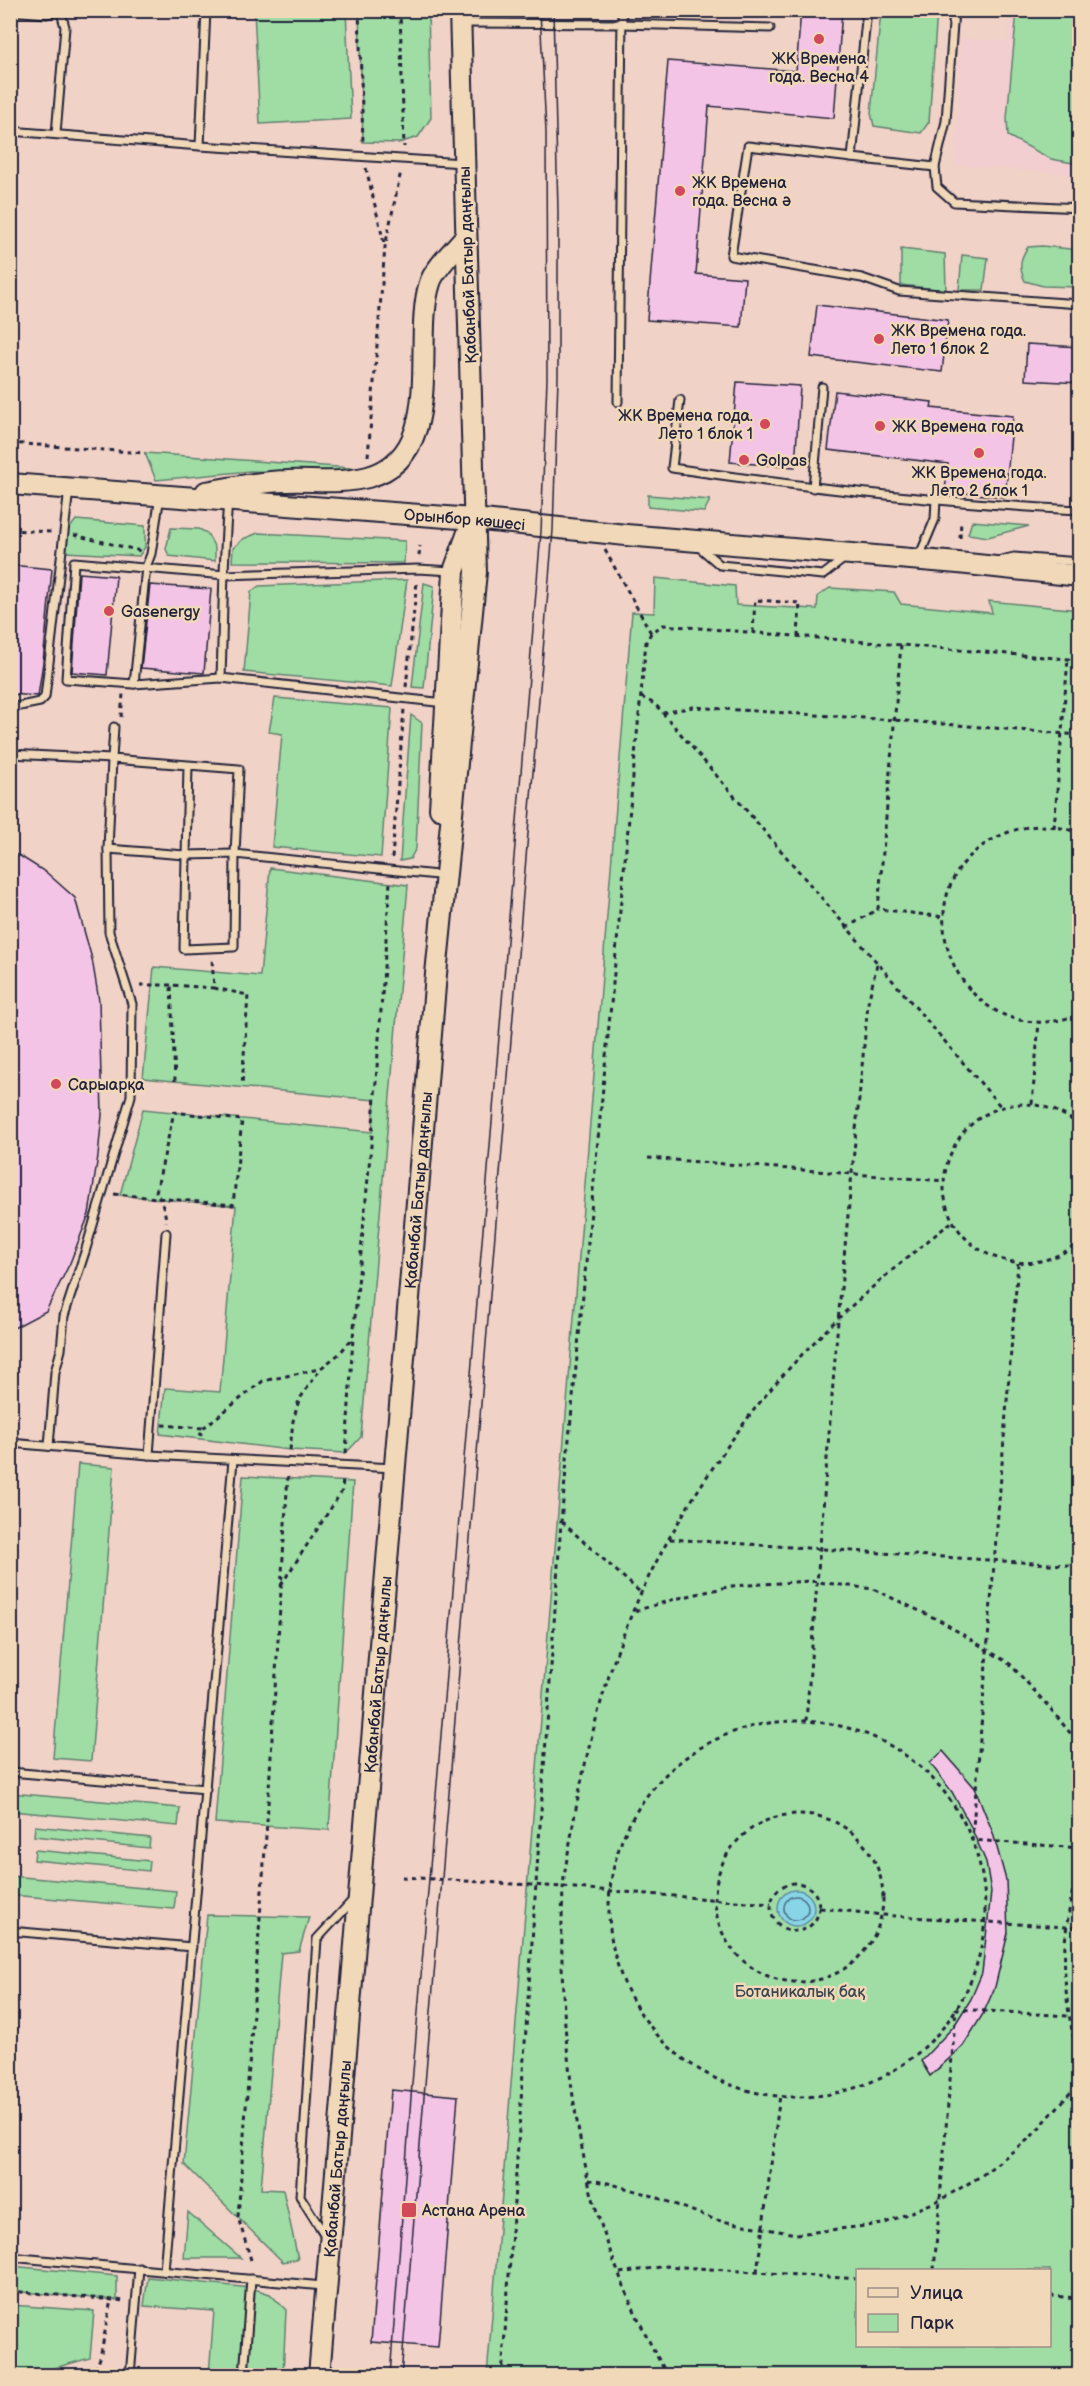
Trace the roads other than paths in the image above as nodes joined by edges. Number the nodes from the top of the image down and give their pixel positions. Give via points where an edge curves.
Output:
1 (206, 10) edge
2 (622, 10) edge
3 (867, 10) edge
4 (954, 10) edge
5 (10, 11) edge
6 (63, 11) edge
7 (460, 17) edge
8 (622, 24) junction
9 (770, 28) dead end
10 (10, 131) edge
11 (56, 134) junction
12 (200, 146) junction
13 (852, 158) junction
14 (464, 163) junction
15 (935, 168) junction
16 (1080, 208) edge
17 (466, 236) junction
18 (1080, 304) edge
19 (822, 387) dead end
20 (680, 400) dead end
21 (618, 402) dead end
22 (10, 484) edge
23 (813, 488) junction
24 (69, 489) junction
25 (166, 497) junction
26 (936, 499) junction
27 (228, 501) junction
28 (1080, 510) edge
29 (473, 519) junction
30 (918, 560) junction
31 (1080, 562) edge
32 (977, 565) junction
33 (146, 567) junction
34 (454, 571) junction
35 (225, 575) junction
36 (1080, 577) edge
37 (221, 678) junction
38 (134, 684) junction
39 (445, 703) junction
40 (10, 708) edge
41 (114, 727) road end
42 (10, 754) edge
43 (112, 759) junction
44 (188, 765) junction
45 (108, 849) junction
46 (235, 854) junction
47 (186, 855) junction
48 (437, 875) junction
49 (436, 974) junction
50 (166, 1233) road end
51 (10, 1443) edge
52 (49, 1446) junction
53 (149, 1455) junction
54 (233, 1460) junction
55 (394, 1468) junction
56 (10, 1772) edge
57 (206, 1789) junction
58 (358, 1894) junction
59 (10, 1931) edge
60 (192, 1947) junction
61 (330, 2242) junction
62 (10, 2257) edge
63 (139, 2268) junction
64 (164, 2271) junction
65 (251, 2279) junction
66 (326, 2286) junction
67 (130, 2376) edge
68 (244, 2376) edge
69 (319, 2376) edge

1 - 12 lane
2 - 8 lane
3 - 13 lane
4 - 15 lane via 946,121
5 - 6 lane
6 - 11 lane
7 - 8 lane
7 - 14 main road, Қабанбай Батыр даңғылы
8 - 9 lane
8 - 21 lane
10 - 11 lane
11 - 12 lane
12 - 14 lane
13 - 15 lane
13 - 18 lane via 748,146 731,256 862,278 899,291
14 - 17 main road, Қабанбай Батыр даңғылы
15 - 16 lane via 937,187 954,202
17 - 25 main road via 430,280 424,310 421,412 408,446 396,462 367,477 284,481
17 - 29 main road, Қабанбай Батыр даңғылы
19 - 23 lane
20 - 23 lane via 672,468
22 - 24 main road, Орынбор көшесі
23 - 26 lane
24 - 25 main road, Орынбор көшесі
24 - 40 lane via 45,697 40,702
25 - 27 main road, Орынбор көшесі
25 - 33 lane
26 - 28 lane
26 - 30 lane via 935,519
27 - 29 main road, Орынбор көшесі
27 - 35 lane
29 - 30 main road, Орынбор көшесі
29 - 34 main road, Қабанбай Батыр даңғылы
29 - 49 main road, Қабанбай Батыр даңғылы via 476,572
30 - 32 main road, Орынбор көшесі
30 - 36 main road, Орынбор көшесі via 958,568
31 - 32 lane via 1014,557
32 - 36 main road, Орынбор көшесі
33 - 35 lane
33 - 38 lane
33 - 38 lane via 74,562 66,679
34 - 35 lane
34 - 39 main road, Қабанбай Батыр даңғылы
35 - 37 lane
37 - 38 lane
37 - 39 lane
39 - 48 main road, Қабанбай Батыр даңғылы
41 - 43 lane
42 - 43 lane
43 - 44 lane
43 - 45 lane
44 - 46 lane via 239,770
44 - 47 lane
45 - 47 lane
45 - 52 lane via 109,932 132,1004 131,1096 64,1316
46 - 47 lane
46 - 47 lane via 234,947 211,948 184,948
46 - 48 lane
48 - 49 main road, Қабанбай Батыр даңғылы
49 - 55 main road, Қабанбай Батыр даңғылы
50 - 53 lane
51 - 52 lane
52 - 53 lane
53 - 54 lane
54 - 55 lane
54 - 57 lane
55 - 58 main road, Қабанбай Батыр даңғылы
56 - 57 lane
57 - 60 lane
58 - 61 main road, Қабанбай Батыр даңғылы
58 - 61 lane via 317,1939 300,2196
59 - 60 lane
60 - 64 lane
61 - 66 main road, Қабанбай Батыр даңғылы
62 - 63 lane
63 - 64 lane
63 - 67 lane
64 - 65 lane
65 - 66 lane
65 - 68 lane
66 - 69 main road, Қабанбай Батыр даңғылы

